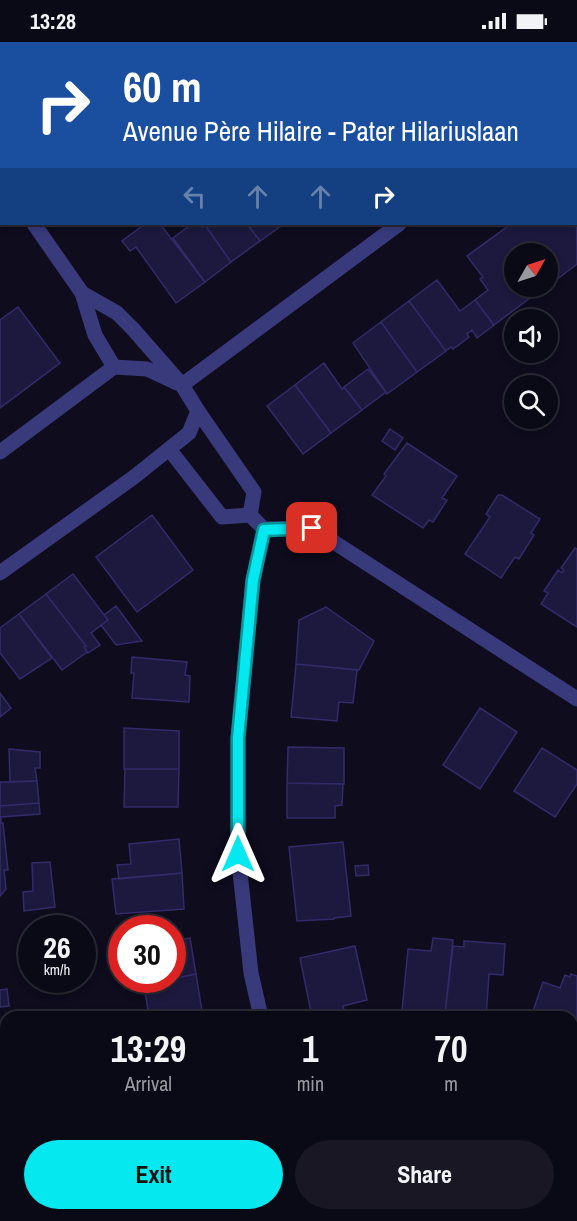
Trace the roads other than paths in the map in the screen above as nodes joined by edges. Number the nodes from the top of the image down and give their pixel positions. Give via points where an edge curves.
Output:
1 (35, 225) edge
2 (398, 225) edge
3 (82, 293) junction
4 (114, 367) junction
5 (183, 385) junction
6 (198, 411) junction
7 (169, 449) junction
8 (0, 452) edge
9 (250, 515) junction
10 (264, 530) junction
11 (0, 573) edge
12 (577, 699) edge
13 (260, 1011) edge

1 - 3 street
2 - 5 street
3 - 4 street via 95,335
3 - 5 street via 117,313
4 - 5 street via 147,369
4 - 8 street
5 - 6 street
6 - 7 street via 189,433
6 - 9 street via 254,492
7 - 9 street via 222,517
7 - 11 street
9 - 10 street
10 - 12 street via 312,528
10 - 13 street via 253,580 238,738 238,854 251,973

